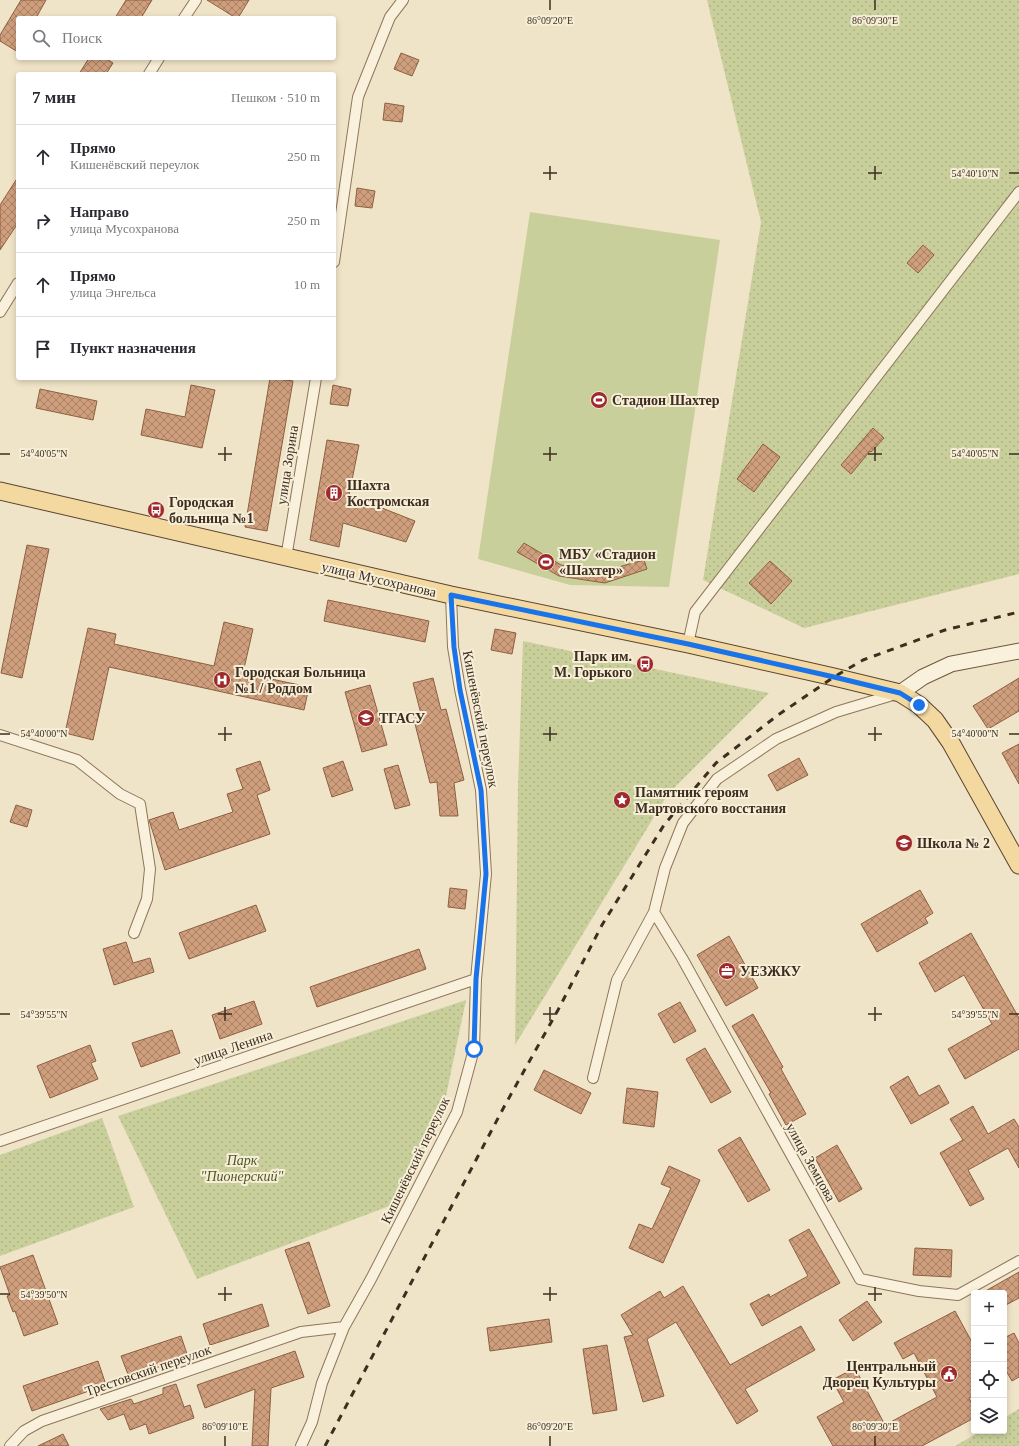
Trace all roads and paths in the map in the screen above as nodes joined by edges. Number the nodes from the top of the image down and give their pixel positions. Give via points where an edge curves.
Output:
1 (196, 0) edge
2 (403, 0) edge
3 (185, 16) edge
4 (158, 60) edge
5 (150, 72) edge
6 (1019, 192) edge
7 (336, 248) edge
8 (16, 286) edge
9 (0, 312) edge
10 (316, 380) edge
11 (0, 491) edge
12 (286, 558) junction
13 (451, 595) junction
14 (688, 644) junction
15 (1019, 651) edge
16 (900, 693) junction
17 (0, 735) edge
18 (1019, 865) edge
19 (654, 912) junction
20 (134, 933) dead end
21 (476, 979) junction
22 (593, 1078) dead end
23 (0, 1141) edge
24 (1019, 1261) edge
25 (344, 1327) junction
26 (10, 1446) edge
27 (301, 1446) edge

1 - 3 street
2 - 7 street via 390,17 358,97
4 - 5 street
6 - 14 street via 695,612
8 - 9 street
10 - 12 street, улица Зорина
11 - 12 main road, улица Мусохранова
12 - 13 main road, улица Мусохранова
13 - 14 main road, улица Мусохранова
13 - 21 street, Кишенёвский переулок via 460,690 482,797 486,874
14 - 16 main road, улица Мусохранова
15 - 16 street via 951,664 923,677
16 - 18 main road, улица Мусохранова via 919,705 943,731
16 - 19 street via 836,712 776,739 717,779 683,823 665,868
17 - 20 street via 77,760 120,794 140,804 150,869 147,899
19 - 22 street via 617,980
19 - 24 street, улица Земцова via 860,1279 919,1291 958,1295
21 - 23 street, улица Ленина
21 - 25 street, Кишенёвский переулок via 474,1049 457,1112
25 - 26 street, Трестовский переулок via 301,1332 42,1421 24,1430
25 - 27 street, Кишенёвский переулок via 322,1383 312,1422

